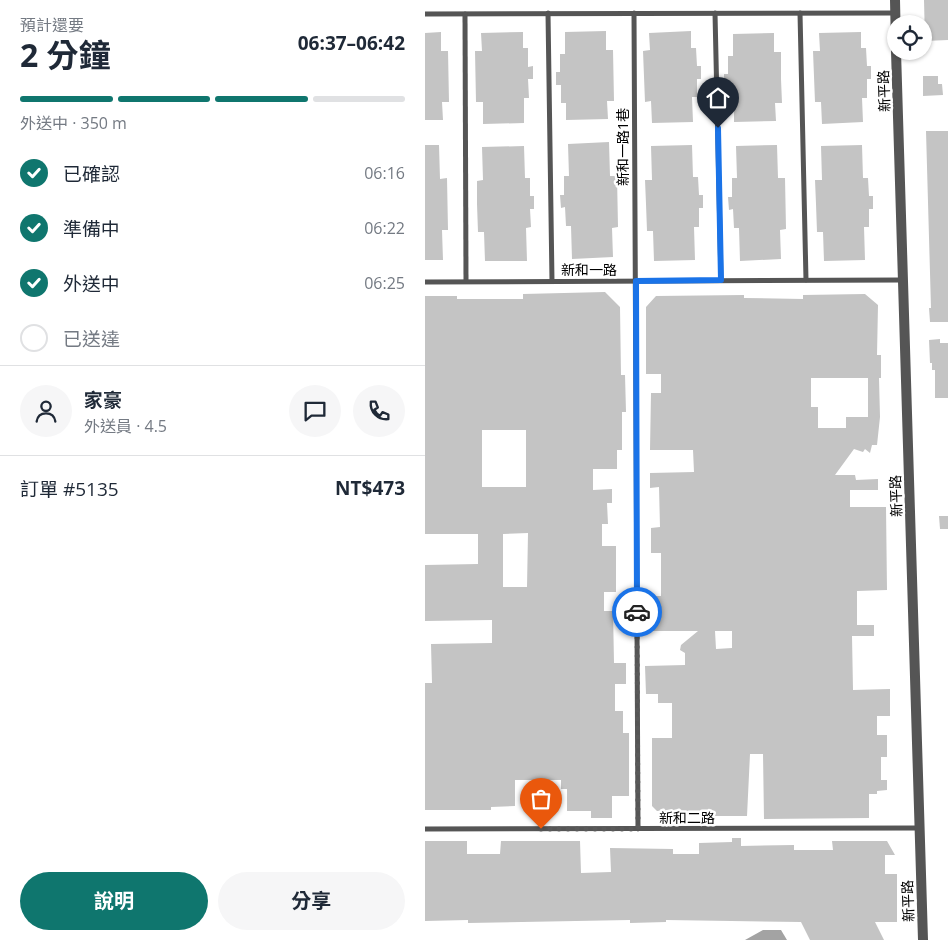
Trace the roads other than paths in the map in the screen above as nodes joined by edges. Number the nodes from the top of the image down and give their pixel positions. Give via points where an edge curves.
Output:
1 (895, 0) edge
2 (634, 13) junction
3 (715, 13) junction
4 (800, 13) junction
5 (425, 14) edge
6 (465, 14) junction
7 (548, 14) junction
8 (895, 14) joint
9 (896, 60) edge
10 (721, 280) junction
11 (806, 280) junction
12 (903, 280) junction
13 (466, 281) junction
14 (552, 281) junction
15 (636, 281) junction
16 (425, 282) edge
17 (920, 828) junction
18 (638, 829) junction
19 (425, 830) edge
20 (923, 940) edge

1 - 8 street
2 - 3 lane
2 - 7 lane
2 - 15 lane, 新和一路1巷
3 - 4 lane
3 - 10 lane
4 - 8 lane
4 - 11 lane
5 - 6 lane
6 - 7 lane
6 - 13 lane
7 - 14 lane
9 - 12 street, 新平路
10 - 11 lane, 新和一路
10 - 15 lane, 新和一路
11 - 12 lane, 新和一路
12 - 17 street, 新平路
13 - 14 lane, 新和一路
13 - 16 lane, 新和一路
14 - 15 lane, 新和一路
15 - 18 lane, 新和一路1巷
17 - 18 lane, 新和二路
17 - 20 street, 新平路
18 - 19 lane, 新和二路

